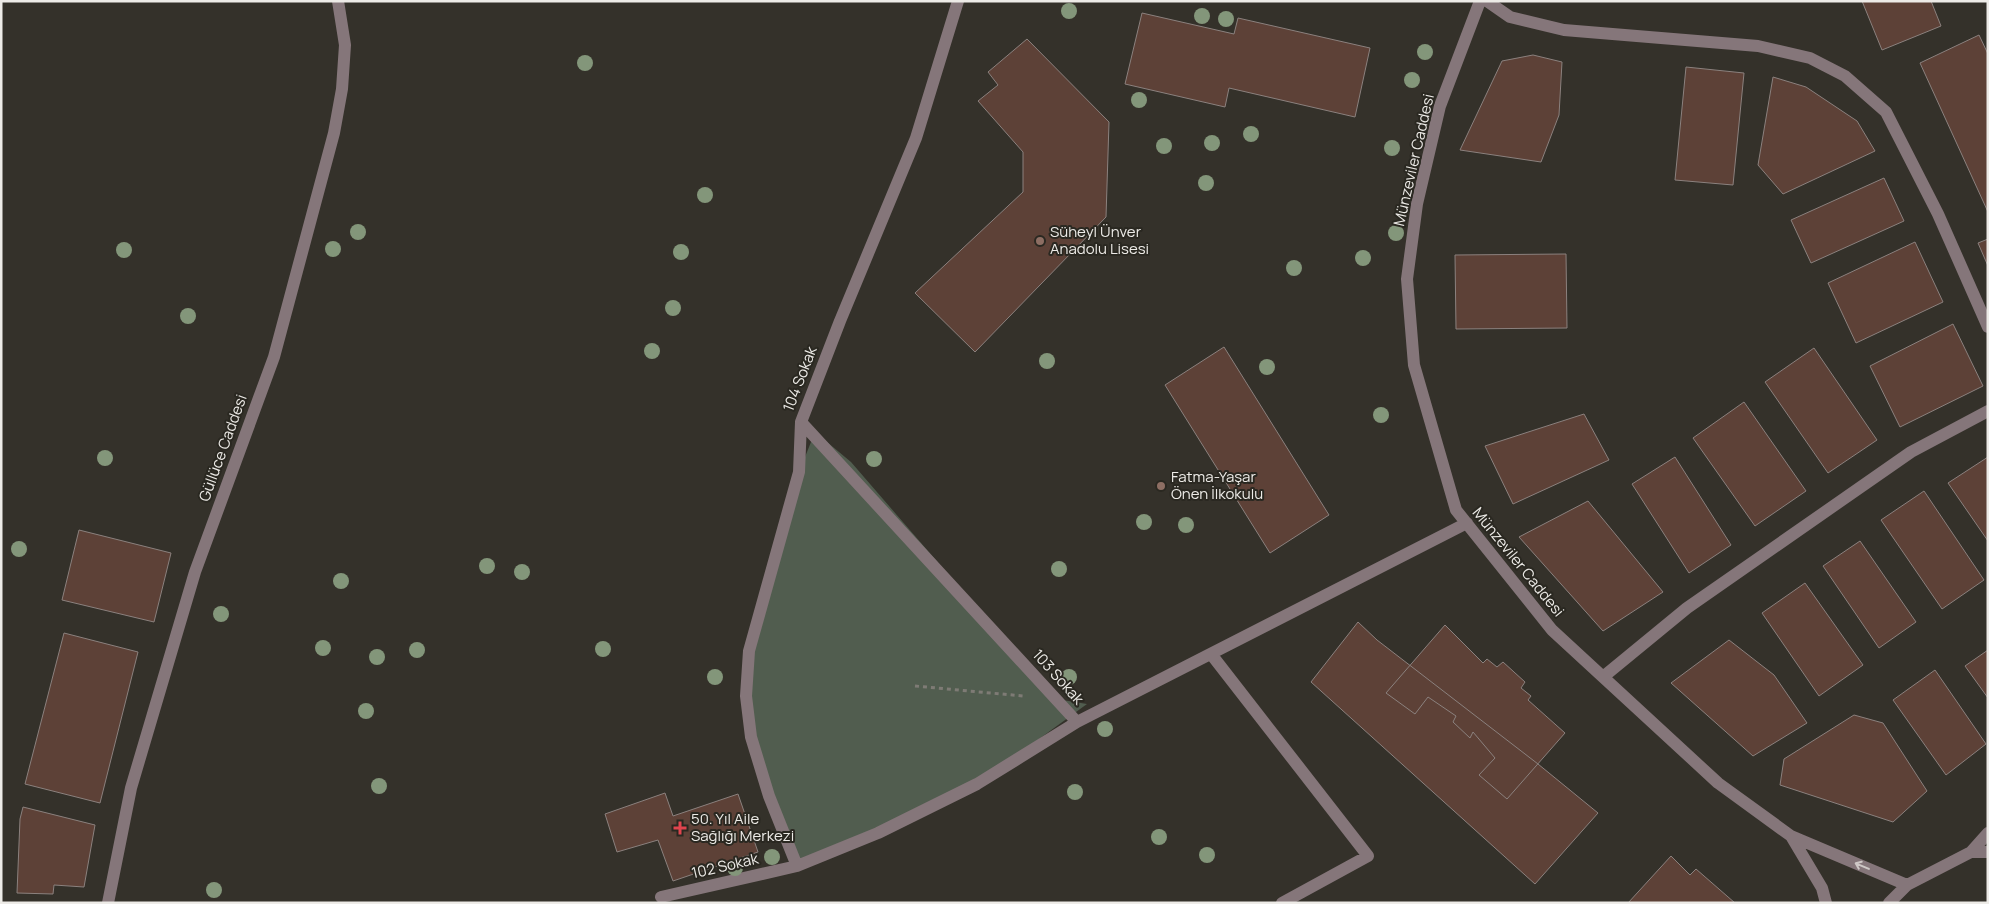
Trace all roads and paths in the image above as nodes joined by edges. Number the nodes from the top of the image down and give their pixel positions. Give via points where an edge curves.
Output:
1 (338, 1) edge
2 (958, 1) edge
3 (1480, 1) edge
4 (1487, 1) edge
5 (1988, 327) edge
6 (1988, 411) edge
7 (801, 422) junction
8 (1467, 523) junction
9 (1211, 654) junction
10 (1603, 677) junction
11 (915, 686) dead end
12 (1056, 699) junction
13 (1077, 722) junction
14 (1988, 833) edge
15 (1791, 836) junction
16 (1971, 852) junction
17 (1988, 852) edge
18 (797, 866) junction
19 (1907, 886) junction
20 (661, 897) dead end
21 (108, 903) edge
22 (1282, 903) edge
23 (1826, 903) edge
24 (1889, 903) edge

1 - 21 street, Güllüce Caddesi via 345,45 334,133 274,357 195,572 134,779
2 - 7 street, 104 Sokak via 916,138
3 - 8 street, Münzeviler Caddesi via 1440,106 1417,204 1407,279 1414,365 1456,510
4 - 5 street via 1510,17 1564,30 1758,46 1810,58 1845,76 1886,112 1938,214
6 - 10 street via 1903,458 1687,608
7 - 12 street, 103 Sokak
7 - 18 street, 104 Sokak via 799,472 749,651 746,696 754,746 769,796
8 - 9 street
8 - 10 street, Münzeviler Caddesi via 1552,630
9 - 13 street
9 - 22 street via 1368,856
10 - 15 street, Münzeviler Caddesi via 1718,783
11 - 12 path
12 - 13 street, 103 Sokak
13 - 18 street, 103 Sokak via 978,784
14 - 16 street
19 -> 15 street, Münzeviler Caddesi
15 - 23 street via 1822,888
16 - 17 street
16 - 19 street
18 - 20 street, 102 Sokak
19 - 24 street

